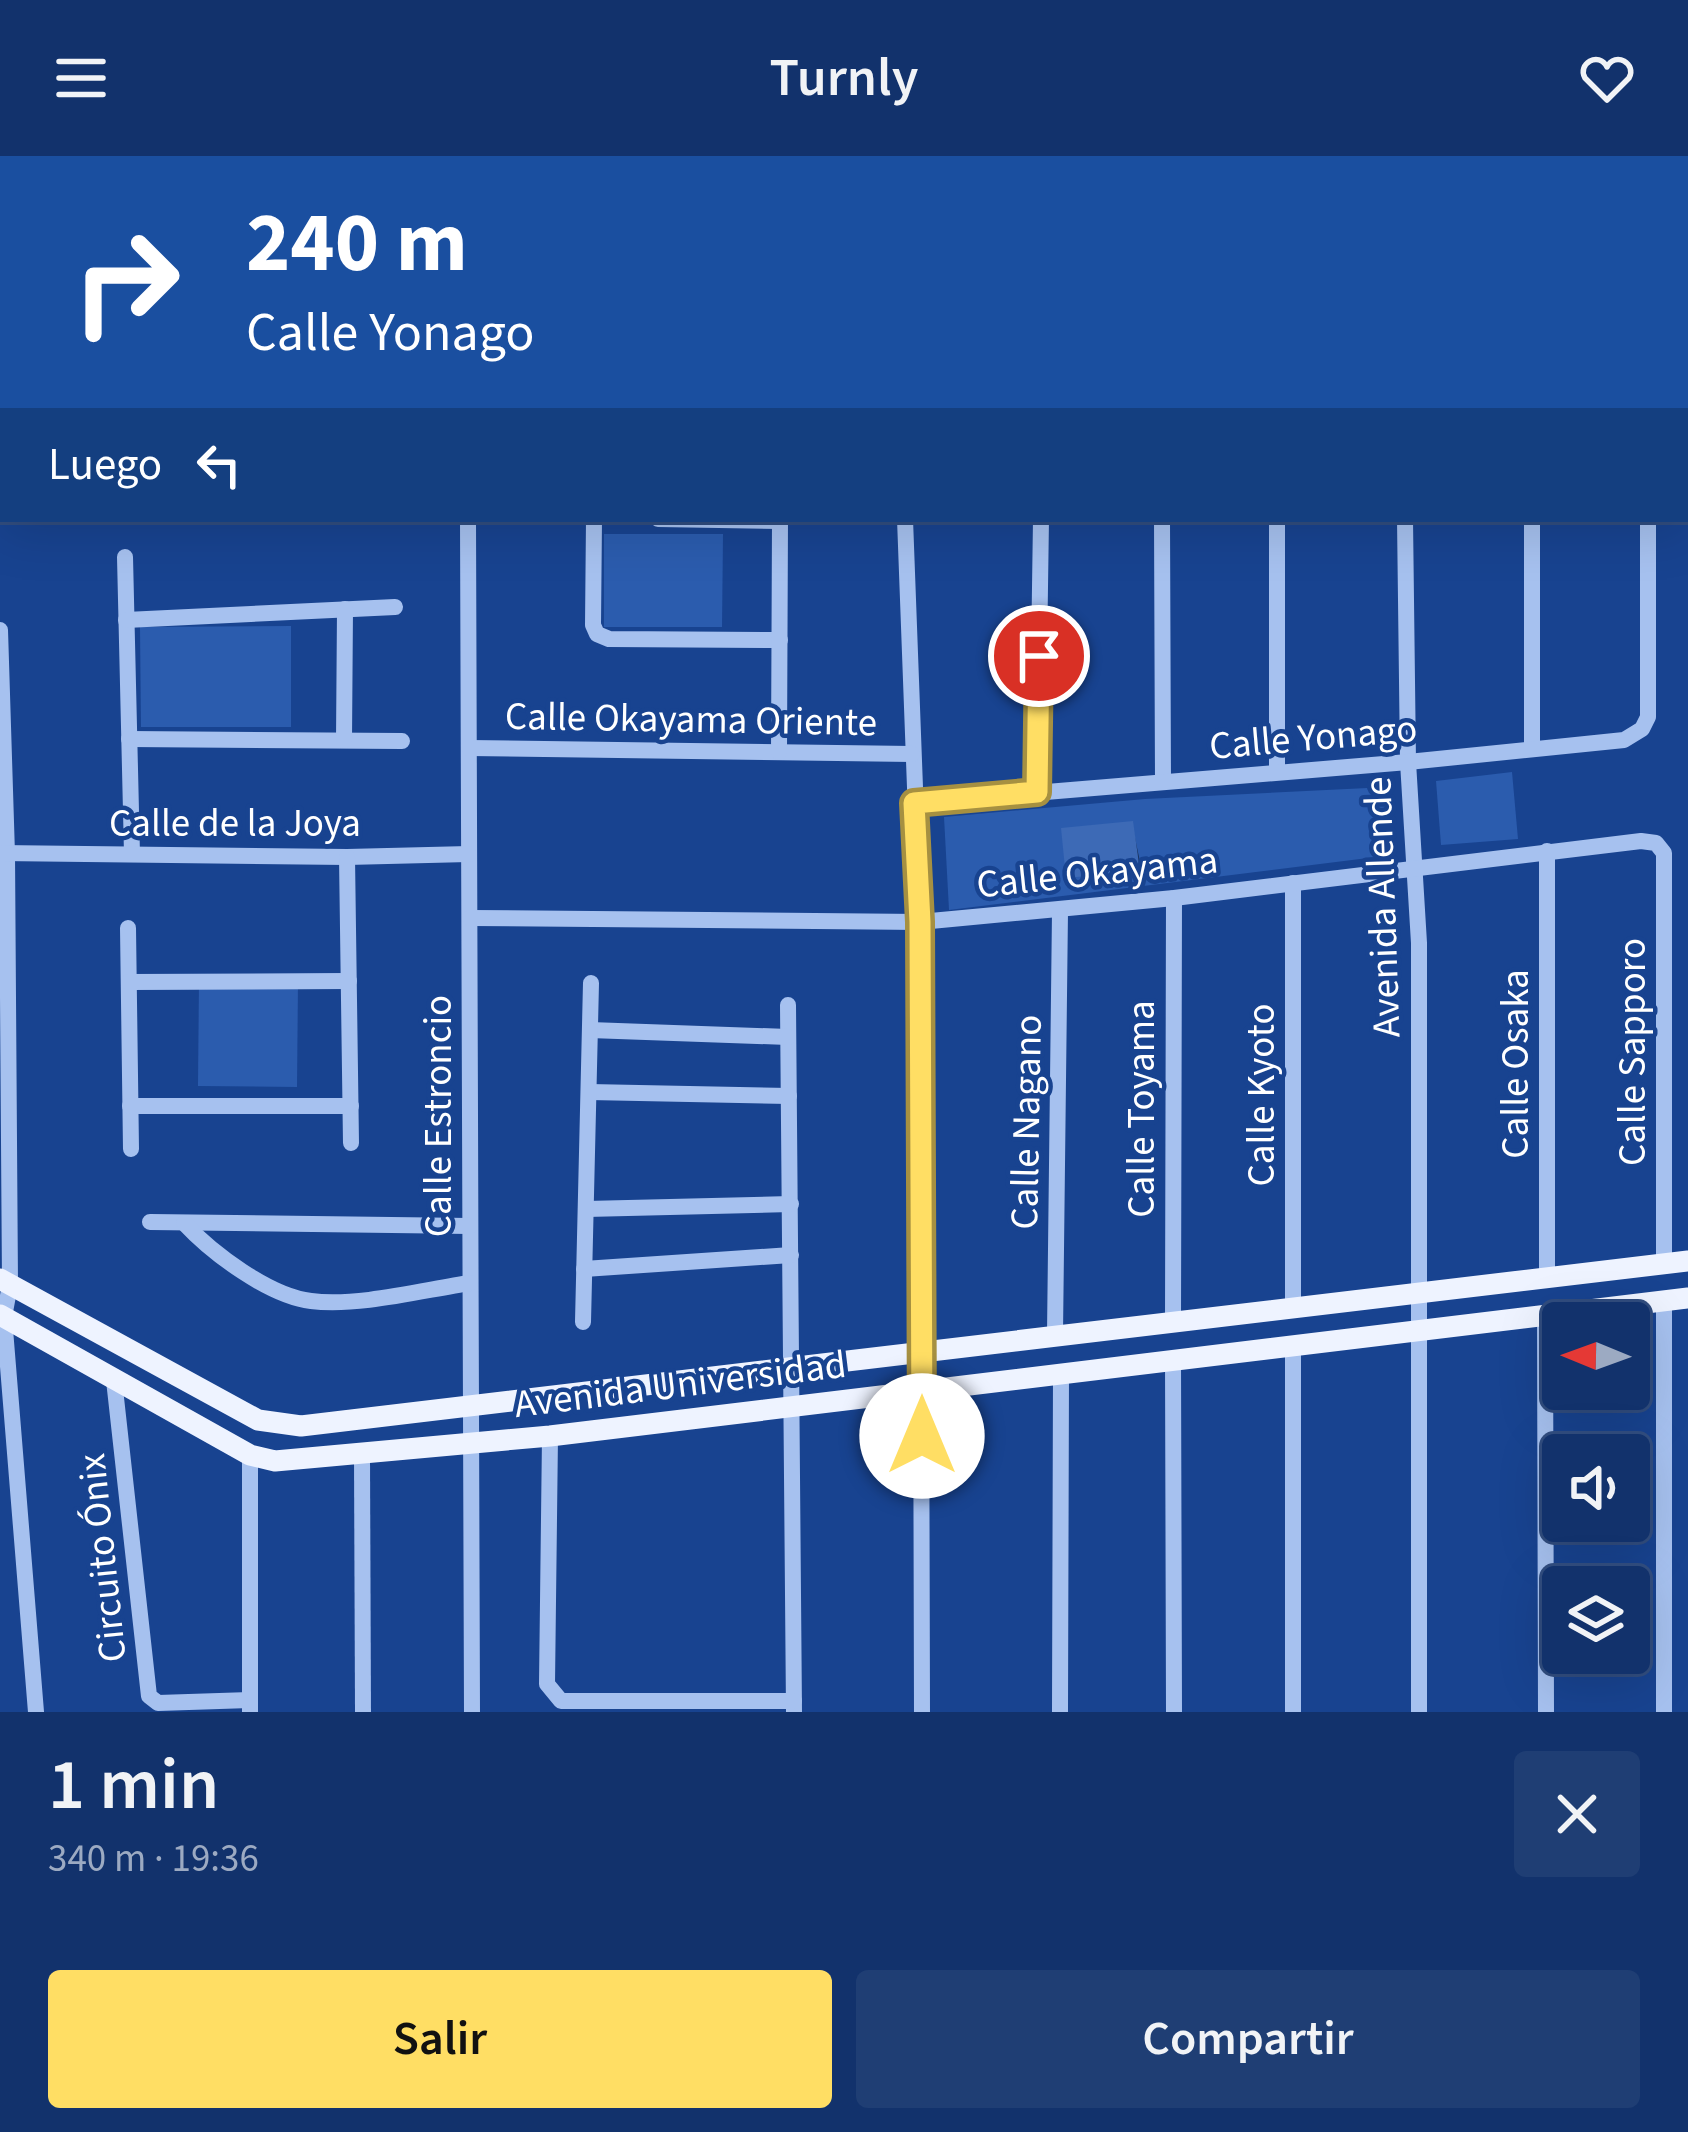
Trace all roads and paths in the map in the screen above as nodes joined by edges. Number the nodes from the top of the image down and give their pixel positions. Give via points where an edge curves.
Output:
1 (469, 522) edge
2 (594, 522) edge
3 (780, 522) edge
4 (905, 522) edge
5 (1041, 522) edge
6 (1162, 522) edge
7 (1277, 522) edge
8 (1405, 522) edge
9 (1532, 522) edge
10 (1648, 522) edge
11 (125, 557) dead end
12 (395, 607) dead end
13 (346, 609) junction
14 (126, 620) junction
15 (0, 630) edge
16 (779, 640) junction
17 (129, 739) junction
18 (344, 740) junction
19 (402, 741) dead end
20 (469, 748) junction
21 (1532, 749) junction
22 (779, 752) junction
23 (912, 754) junction
24 (1408, 762) junction
25 (1277, 772) junction
26 (1163, 781) junction
27 (1037, 792) junction
28 (914, 803) junction
29 (1656, 843) joint
30 (1547, 851) junction
31 (3, 853) edge
32 (132, 854) junction
33 (469, 854) junction
34 (347, 857) junction
35 (1415, 868) junction
36 (1293, 883) junction
37 (1174, 898) junction
38 (1060, 910) junction
39 (470, 918) junction
40 (920, 922) junction
41 (128, 928) dead end
42 (349, 981) junction
43 (129, 982) junction
44 (591, 983) dead end
45 (788, 1005) dead end
46 (590, 1030) junction
47 (788, 1037) junction
48 (589, 1092) junction
49 (789, 1096) junction
50 (130, 1106) junction
51 (351, 1106) junction
52 (351, 1143) dead end
53 (131, 1149) dead end
54 (790, 1204) junction
55 (586, 1208) junction
56 (150, 1222) dead end
57 (184, 1222) junction
58 (470, 1226) junction
59 (791, 1255) junction
60 (1688, 1261) edge
61 (1664, 1264) junction
62 (584, 1269) junction
63 (1547, 1277) junction
64 (5, 1282) edge
65 (470, 1283) junction
66 (1419, 1292) junction
67 (1688, 1298) edge
68 (1664, 1300) junction
69 (1648, 1302) edge
70 (1293, 1307) junction
71 (1542, 1315) edge
72 (2, 1316) edge
73 (1173, 1321) junction
74 (583, 1322) dead end
75 (1419, 1330) junction
76 (1055, 1334) junction
77 (1293, 1346) junction
78 (922, 1351) junction
79 (1174, 1360) junction
80 (793, 1370) junction
81 (1060, 1372) junction
82 (114, 1381) junction
83 (922, 1390) junction
84 (794, 1406) junction
85 (471, 1407) junction
86 (1545, 1410) edge
87 (550, 1436) junction
88 (471, 1443) junction
89 (250, 1455) junction
90 (362, 1456) junction
91 (9, 1512) edge
92 (250, 1706) edge
93 (794, 1707) edge
94 (36, 1712) edge
95 (363, 1712) edge
96 (472, 1712) edge
97 (922, 1712) edge
98 (1060, 1712) edge
99 (1174, 1712) edge
100 (1293, 1712) edge
101 (1419, 1712) edge
102 (1546, 1712) edge
103 (1664, 1712) edge

1 - 20 street, Calle Estroncio
2 - 16 street via 597,634
3 - 16 street
4 - 23 street
5 - 27 street
6 - 26 street
7 - 25 street
8 - 24 street, Avenida Allende
9 - 21 street
10 - 21 street, Calle Yonago via 1642,729 1624,740
11 - 14 street
12 - 13 street
13 - 14 street
13 - 18 street
14 - 17 street
15 - 31 street
16 - 22 street
17 - 18 street
17 - 32 street
18 - 19 street
20 - 22 street, Calle Okayama Oriente
20 - 33 street, Calle Estroncio
21 - 24 street, Calle Yonago
22 - 23 street, Calle Okayama Oriente
23 - 28 street
24 - 25 street, Calle Yonago
24 - 35 street, Avenida Allende
25 - 26 street, Calle Yonago
26 - 27 street, Calle Yonago
27 - 28 street, Calle Yonago
28 - 40 street
29 - 30 street, Calle Okayama
29 - 61 street, Calle Sapporo via 1664,853
30 - 35 street, Calle Okayama
30 - 63 street, Calle Osaka
31 - 32 street, Calle de la Joya
31 - 64 street
32 - 34 street, Calle de la Joya
33 - 34 street, Calle de la Joya
33 - 39 street, Calle Estroncio
34 - 42 street
35 - 36 street, Calle Okayama
35 - 66 street, Avenida Allende
36 - 37 street, Calle Okayama
36 - 70 street, Calle Kyoto
37 - 38 street, Calle Okayama
37 - 73 street, Calle Toyama
38 - 40 street, Calle Okayama
38 - 76 street, Calle Nagano
39 - 40 street, Calle Okayama
39 - 58 street, Calle Estroncio
40 - 78 street
41 - 43 street
42 - 43 street
42 - 51 street
43 - 50 street
44 - 46 street
45 - 47 street
46 - 47 street
46 - 48 street
47 - 49 street
48 - 49 street
48 - 55 street
49 - 54 street
50 - 51 street
50 - 53 street
51 - 52 street
54 - 55 street
54 - 59 street
55 - 62 street
56 - 57 street
57 - 58 street
57 - 65 street via 223,1259 295,1298 333,1302
58 - 65 street, Calle Estroncio
59 - 62 street
59 - 80 street
60 - 61 main road, Avenida Universidad
61 - 63 main road, Avenida Universidad
62 - 74 street
63 - 66 main road, Avenida Universidad
64 - 72 street
64 - 85 main road, Avenida Universidad via 258,1420 301,1426
65 - 85 street, Calle Estroncio
66 - 70 main road, Avenida Universidad
66 - 75 street, Avenida Allende
67 - 68 main road, Avenida Universidad
68 - 69 main road, Avenida Universidad
68 - 103 street
70 - 73 main road, Avenida Universidad
71 - 75 main road, Avenida Universidad
72 - 82 main road, Avenida Universidad
72 - 91 street
73 - 76 main road, Avenida Universidad
75 - 77 main road, Avenida Universidad
75 - 101 street, Avenida Allende
76 - 78 main road, Avenida Universidad
77 - 79 main road, Avenida Universidad
77 - 100 street
78 - 80 main road, Avenida Universidad
78 - 83 street
79 - 81 main road, Avenida Universidad
79 - 99 street
80 - 84 street
80 - 85 main road, Avenida Universidad
81 - 83 main road, Avenida Universidad
81 - 98 street
82 - 89 main road, Avenida Universidad
82 - 92 street, Circuito Ónix via 149,1696 158,1703
83 - 84 main road, Avenida Universidad
83 - 97 street
84 - 87 main road, Avenida Universidad
84 - 93 street
85 - 88 street, Calle Estroncio
86 - 102 street
87 - 88 main road, Avenida Universidad
87 - 93 street via 552,1694 561,1701
88 - 90 main road, Avenida Universidad
88 - 96 street, Calle Estroncio
89 - 90 main road, Avenida Universidad
89 - 92 street, Circuito Ónix
90 - 95 street
91 - 94 street

